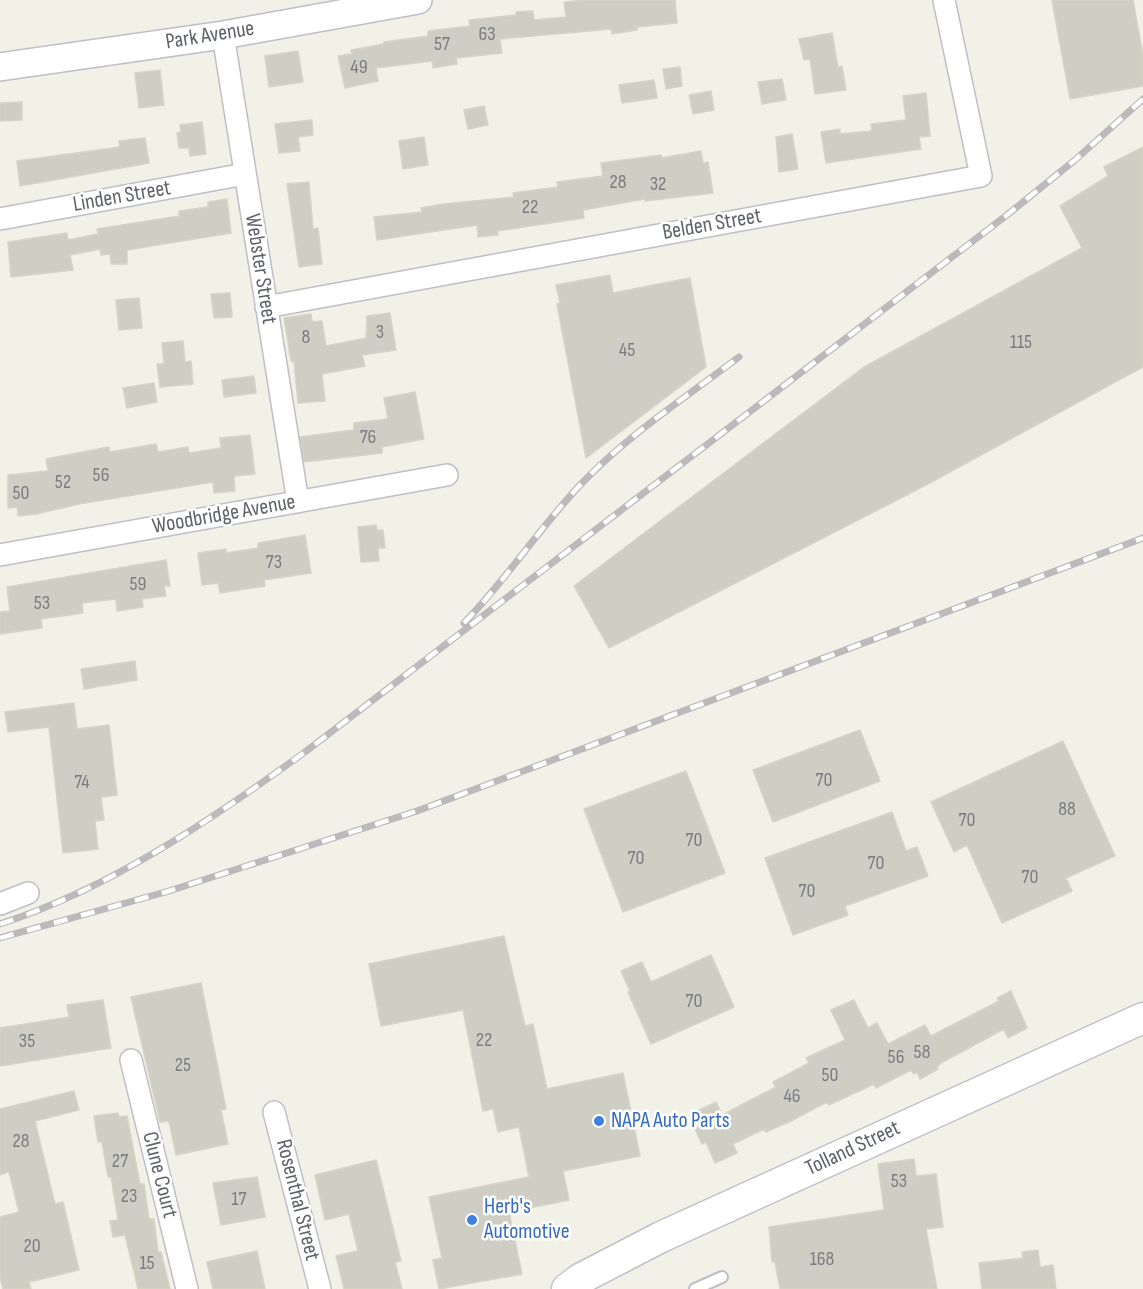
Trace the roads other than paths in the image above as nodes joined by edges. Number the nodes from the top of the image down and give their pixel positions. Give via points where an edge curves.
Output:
1 (418, 0) edge
2 (945, 0) edge
3 (223, 35) junction
4 (0, 67) edge
5 (245, 174) junction
6 (0, 219) edge
7 (266, 307) junction
8 (447, 475) dead end
9 (298, 502) junction
10 (0, 555) edge
11 (28, 892) dead end
12 (0, 904) edge
13 (1143, 1018) edge
14 (131, 1060) dead end
15 (274, 1112) dead end
16 (722, 1277) dead end
17 (187, 1289) edge
18 (320, 1289) edge
19 (567, 1289) edge
20 (695, 1289) edge

1 - 3 street, Park Avenue
2 - 7 street, Belden Street via 981,176
3 - 4 street, Park Avenue
3 - 5 street, Webster Street
5 - 6 street, Linden Street
5 - 7 street, Webster Street
7 - 9 street, Webster Street
8 - 9 street, Woodbridge Avenue
9 - 10 street, Woodbridge Avenue
11 - 12 street
13 - 19 main road, Tolland Street via 660,1237
14 - 17 street, Clune Court
15 - 18 street, Rosenthal Street
16 - 20 lane

